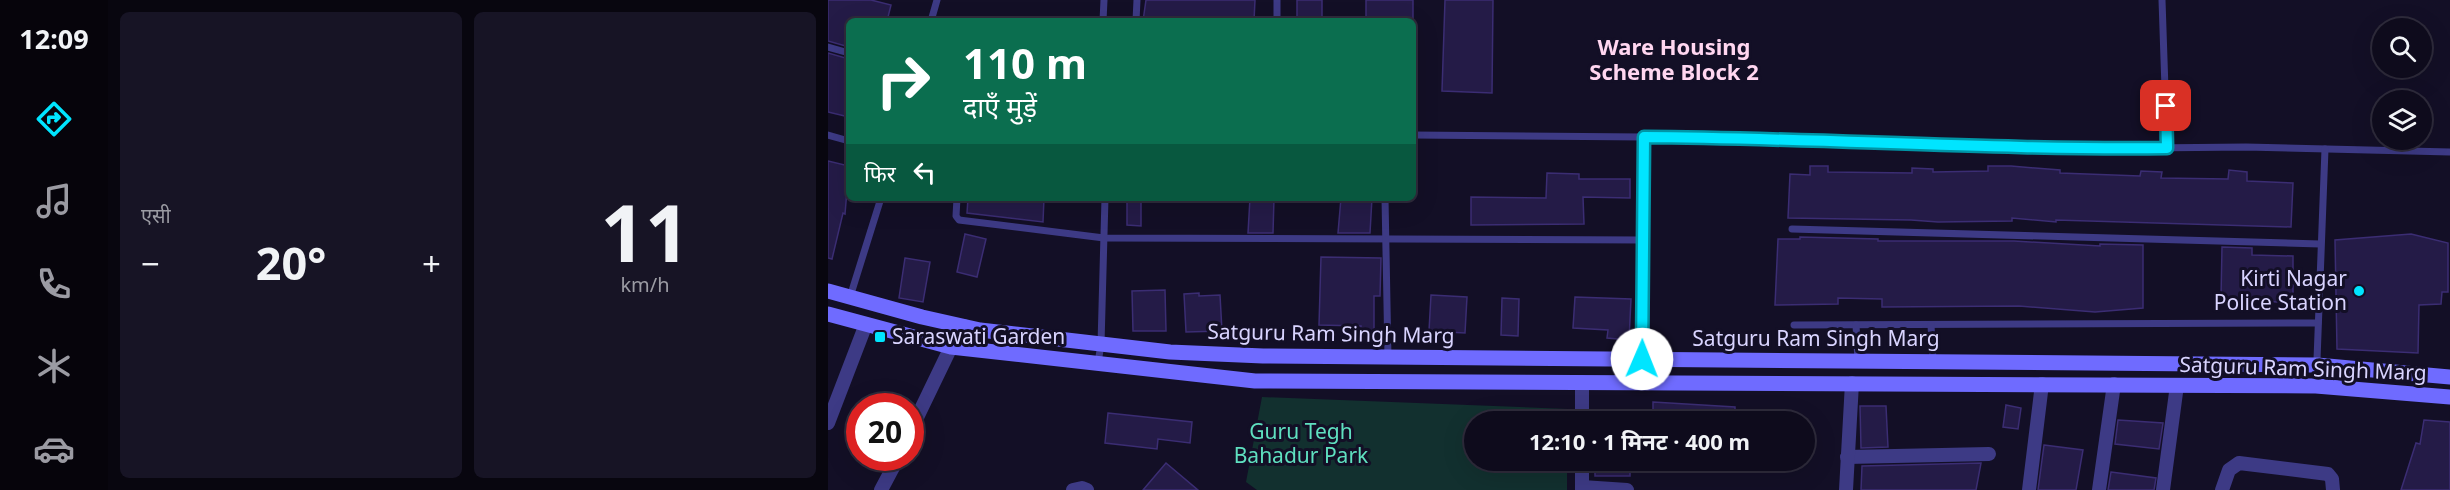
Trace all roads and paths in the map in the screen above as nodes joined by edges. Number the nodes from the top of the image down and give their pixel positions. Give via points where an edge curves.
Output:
1 (937, 0) edge
2 (1104, 0) edge
3 (1137, 0) edge
4 (1277, 0) edge
5 (2162, 0) edge
6 (932, 18) edge
7 (1103, 18) edge
8 (1136, 18) edge
9 (1277, 18) edge
10 (828, 47) edge
11 (846, 52) edge
12 (828, 135) edge
13 (1416, 135) edge
14 (1644, 137) junction
15 (846, 140) edge
16 (2167, 148) junction
17 (2325, 149) junction
18 (2450, 152) edge
19 (880, 201) edge
20 (957, 201) edge
21 (1105, 201) edge
22 (1385, 201) edge
23 (1792, 229) dead end
24 (1104, 238) junction
25 (1385, 239) junction
26 (1644, 240) junction
27 (2320, 244) junction
28 (828, 291) edge
29 (850, 297) junction
30 (828, 314) edge
31 (2318, 323) junction
32 (866, 324) junction
33 (1856, 325) junction
34 (1931, 325) junction
35 (964, 326) junction
36 (1794, 326) dead end
37 (1101, 344) junction
38 (951, 347) junction
39 (1388, 357) junction
40 (1642, 359) junction
41 (1858, 361) junction
42 (1933, 361) junction
43 (1098, 364) junction
44 (2318, 365) junction
45 (2450, 377) edge
46 (1582, 382) junction
47 (1852, 383) junction
48 (2042, 384) junction
49 (2114, 384) junction
50 (2177, 385) junction
51 (2316, 386) junction
52 (2450, 397) edge
53 (924, 403) edge
54 (1582, 411) edge
55 (828, 423) edge
56 (1989, 454) dead end
57 (1847, 458) junction
58 (891, 471) edge
59 (1582, 471) edge
60 (1582, 489) edge
61 (881, 490) edge
62 (1073, 490) edge
63 (1087, 490) edge
64 (1627, 490) edge
65 (1845, 490) edge
66 (2029, 490) edge
67 (2099, 490) edge
68 (2163, 490) edge
69 (2222, 490) edge
70 (2333, 490) edge

1 - 6 lane
2 - 7 lane
3 - 8 lane
4 - 9 lane
5 - 16 lane
10 - 11 lane
12 - 15 lane
13 - 14 lane
14 - 16 lane via 2048,149
14 - 26 lane
16 - 17 lane
17 - 18 lane
17 - 27 lane
19 - 29 lane
20 - 24 lane via 959,220
21 - 24 lane
22 - 25 lane
23 - 27 lane
24 - 25 lane
24 - 37 lane
25 - 26 lane
25 - 39 lane
26 - 40 lane
27 - 31 lane
28 - 29 main road, Satguru Ram Singh Marg
29 - 35 main road, Satguru Ram Singh Marg
30 - 32 main road, Satguru Ram Singh Marg
31 - 34 lane
31 - 44 lane
32 - 38 main road, Satguru Ram Singh Marg
32 - 55 street
33 - 34 lane
33 - 36 lane
33 - 41 lane
34 - 42 lane
35 - 37 main road, Satguru Ram Singh Marg
35 - 38 street
37 - 39 main road, Satguru Ram Singh Marg via 1170,352
37 - 43 lane
38 - 43 main road, Satguru Ram Singh Marg
38 - 53 street
39 - 40 main road, Satguru Ram Singh Marg
40 - 41 main road, Satguru Ram Singh Marg
41 - 42 main road, Satguru Ram Singh Marg
42 - 44 main road, Satguru Ram Singh Marg
43 - 46 main road, Satguru Ram Singh Marg via 1254,381
44 - 45 main road, Satguru Ram Singh Marg
44 - 51 lane
46 - 47 main road, Satguru Ram Singh Marg
46 - 54 street
47 - 48 main road, Satguru Ram Singh Marg
47 - 57 street
48 - 49 main road, Satguru Ram Singh Marg
48 - 66 street
49 - 50 main road, Satguru Ram Singh Marg
49 - 67 street
50 - 51 main road, Satguru Ram Singh Marg
50 - 68 street
51 - 52 main road, Satguru Ram Singh Marg
56 - 57 street
57 - 65 street
58 - 61 street
59 - 60 street
60 - 64 street
62 - 63 street
69 - 70 street via 2229,470 2239,463 2328,474

